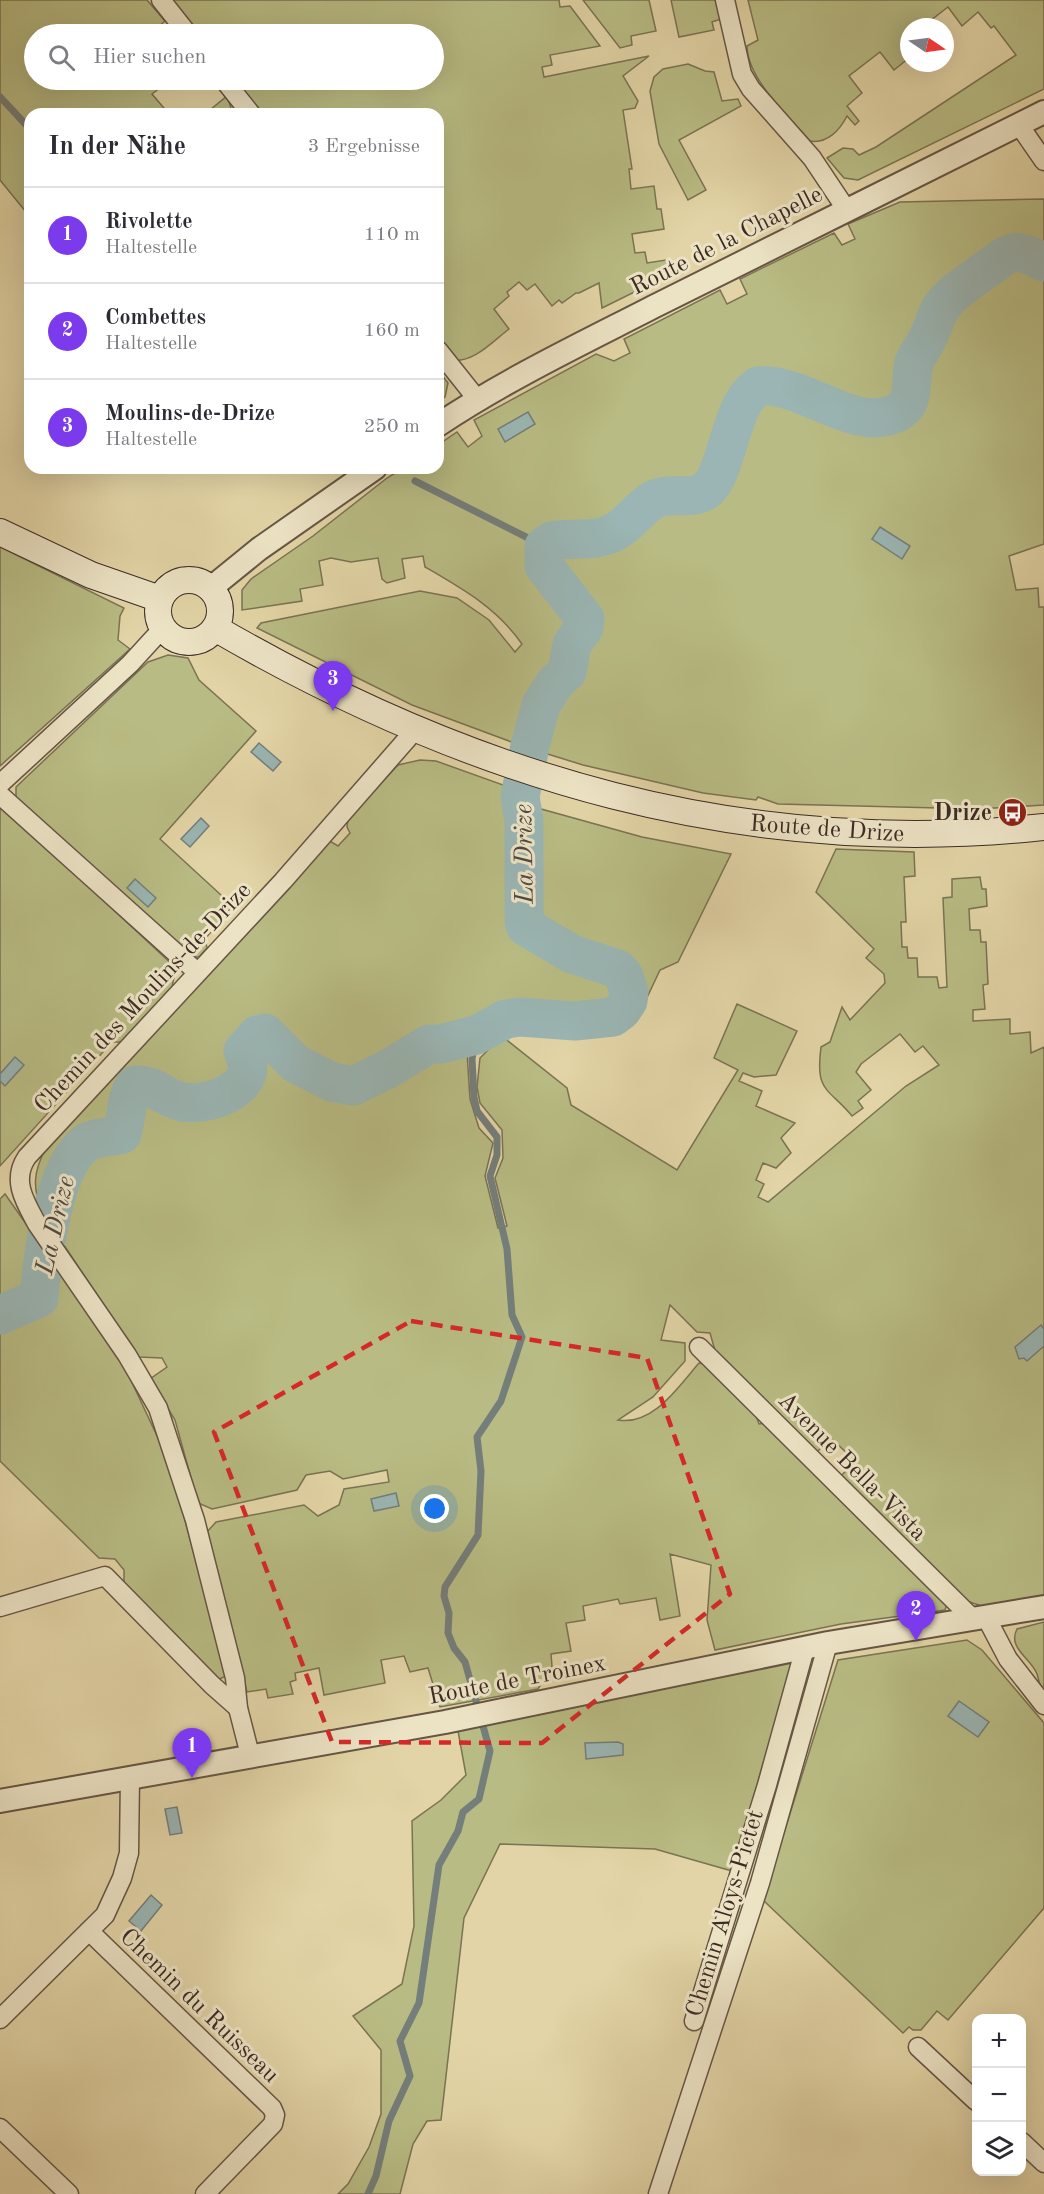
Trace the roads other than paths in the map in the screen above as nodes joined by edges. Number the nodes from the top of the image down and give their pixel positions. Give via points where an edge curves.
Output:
1 (161, 0) edge
2 (725, 0) edge
3 (180, 24) edge
4 (232, 90) edge
5 (246, 108) edge
6 (1044, 112) edge
7 (1019, 125) junction
8 (1044, 161) edge
9 (846, 209) junction
10 (444, 358) edge
11 (477, 399) junction
12 (444, 421) edge
13 (366, 474) edge
14 (0, 532) edge
15 (212, 588) junction
16 (160, 599) junction
17 (162, 628) junction
18 (215, 628) junction
19 (415, 730) junction
20 (0, 784) edge
21 (0, 795) edge
22 (1044, 827) edge
23 (197, 972) junction
24 (699, 1347) dead end
25 (0, 1607) edge
26 (1044, 1607) edge
27 (980, 1618) junction
28 (828, 1643) junction
29 (805, 1647) junction
30 (1044, 1705) edge
31 (238, 1708) junction
32 (250, 1755) junction
33 (130, 1777) junction
34 (0, 1801) edge
35 (89, 1931) junction
36 (0, 2019) edge
37 (694, 2021) dead end
38 (918, 2047) dead end
39 (972, 2097) edge
40 (0, 2128) edge
41 (69, 2194) edge
42 (204, 2194) edge
43 (658, 2194) edge

1 - 3 street
2 - 9 street via 742,74 812,158
4 - 5 street
6 - 7 street, Route de la Chapelle
7 - 8 street
7 - 9 street, Route de la Chapelle
9 - 11 street, Route de la Chapelle
10 - 11 street
11 - 12 street, Route de la Chapelle
13 - 15 street
14 - 16 main road via 91,575
15 - 16 main road via 193,579 183,580 174,583
15 - 18 main road via 220,608
16 - 17 main road via 158,614
17 - 18 main road via 176,640 190,642 201,640
17 - 20 street via 130,664
18 - 19 main road, Route de Drize via 274,663
19 - 22 main road, Route de Drize via 498,761 612,796 726,821 837,832 928,834
19 - 23 street, Chemin des Moulins-de-Drize
21 - 23 street
23 - 31 street, Chemin des Moulins-de-Drize via 21,1165 19,1174 20,1189 37,1224 158,1408 195,1520 235,1678
24 - 27 street, Avenue Bella-Vista
25 - 31 street via 105,1576
26 - 27 street, Route de Troinex
27 - 28 street, Route de Troinex
27 - 30 street, Avenue Bella-Vista
28 - 29 street, Route de Troinex
28 - 43 street, Chemin Aloys-Pictet via 760,1883
29 - 32 street, Route de Troinex via 445,1722
29 - 37 street
31 - 32 street, Chemin des Moulins-de-Drize
32 - 33 street, Route de Troinex
33 - 34 street, Route de Troinex
33 - 35 street via 129,1853 111,1904
35 - 36 street
35 - 42 street, Chemin du Ruisseau via 275,2115 273,2124
38 - 39 street
40 - 41 street

